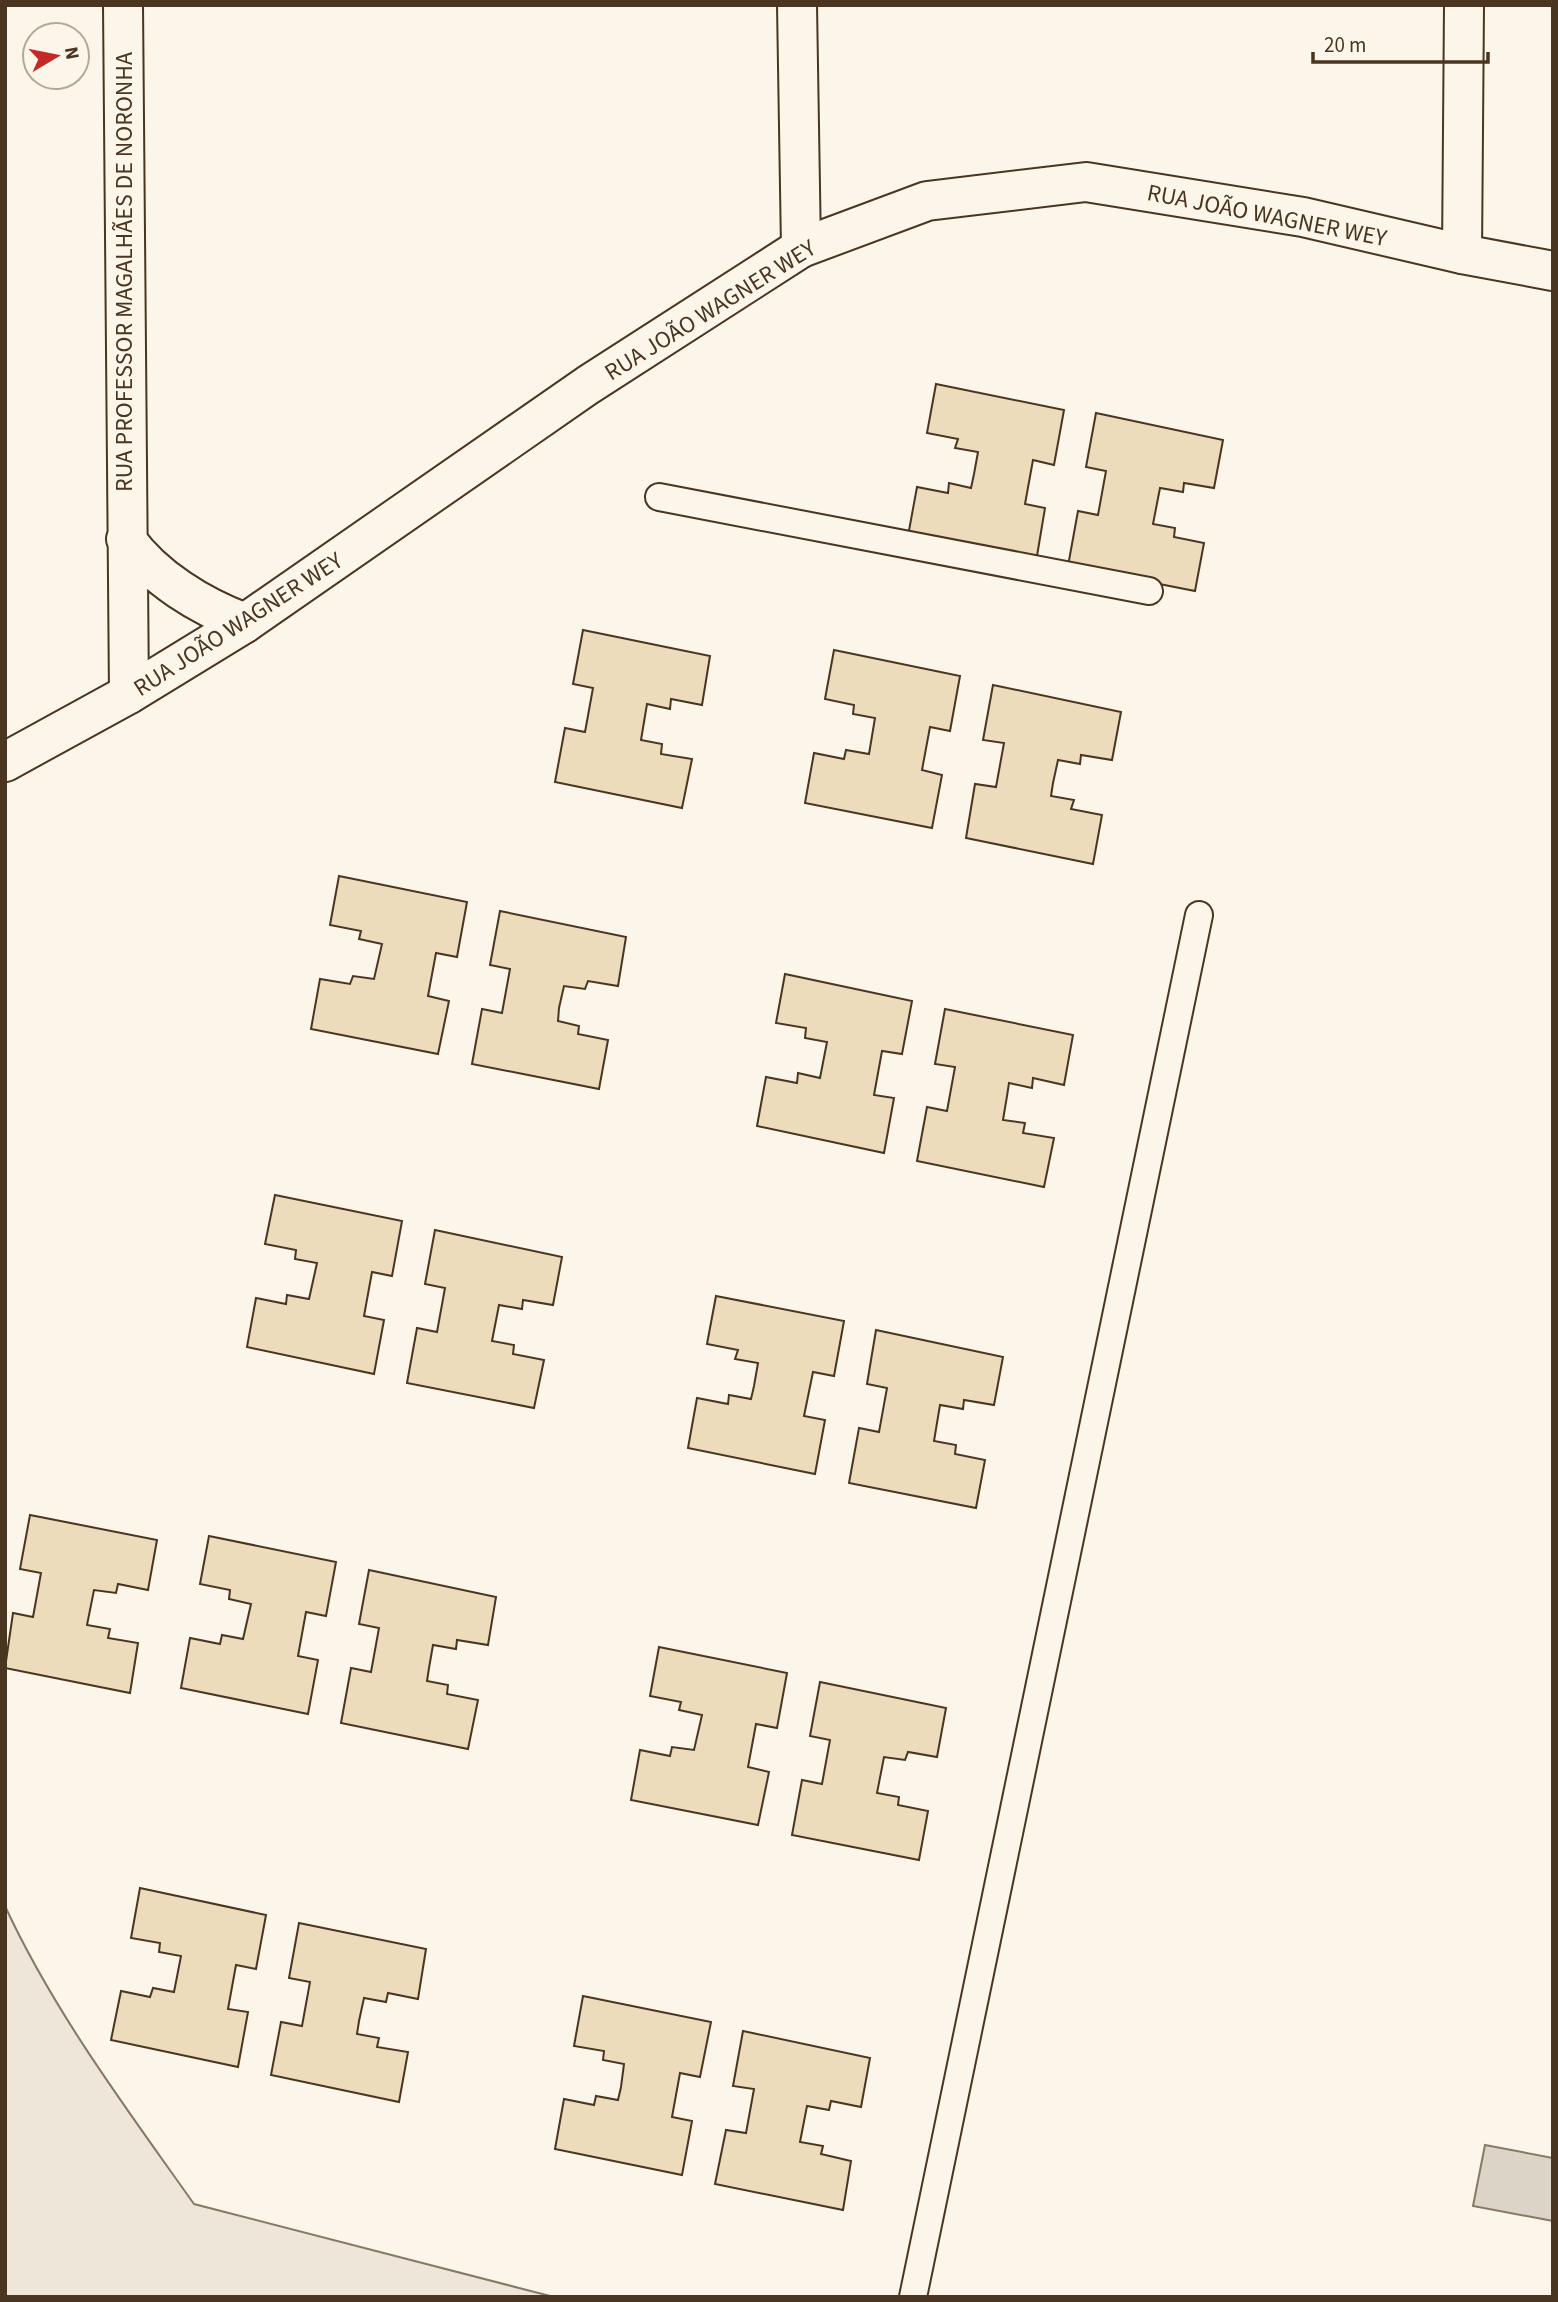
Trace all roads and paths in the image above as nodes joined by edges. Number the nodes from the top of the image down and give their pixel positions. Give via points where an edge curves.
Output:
1 (123, 5) edge
2 (797, 5) edge
3 (1464, 5) edge
4 (801, 248) junction
5 (1461, 254) junction
6 (1553, 271) edge
7 (659, 497) dead end
8 (126, 539) junction
9 (1149, 592) dead end
10 (245, 623) junction
11 (129, 694) junction
12 (5, 762) edge
13 (1199, 915) dead end
14 (913, 2297) edge

1 - 8 main road, RUA PROFESSOR MAGALHÃES DE NORONHA
2 - 4 main road
3 - 5 main road
4 - 5 main road, RUA JOÃO WAGNER WEY via 927,201 1086,183 1303,217
4 - 10 main road, RUA JOÃO WAGNER WEY via 588,385
5 - 6 main road, RUA JOÃO WAGNER WEY
7 - 9 lane
8 - 10 main road via 142,561 172,583 207,607
8 - 11 main road, RUA PROFESSOR MAGALHÃES DE NORONHA
10 - 11 main road, RUA JOÃO WAGNER WEY
11 - 12 main road, RUA JOÃO WAGNER WEY
13 - 14 lane

